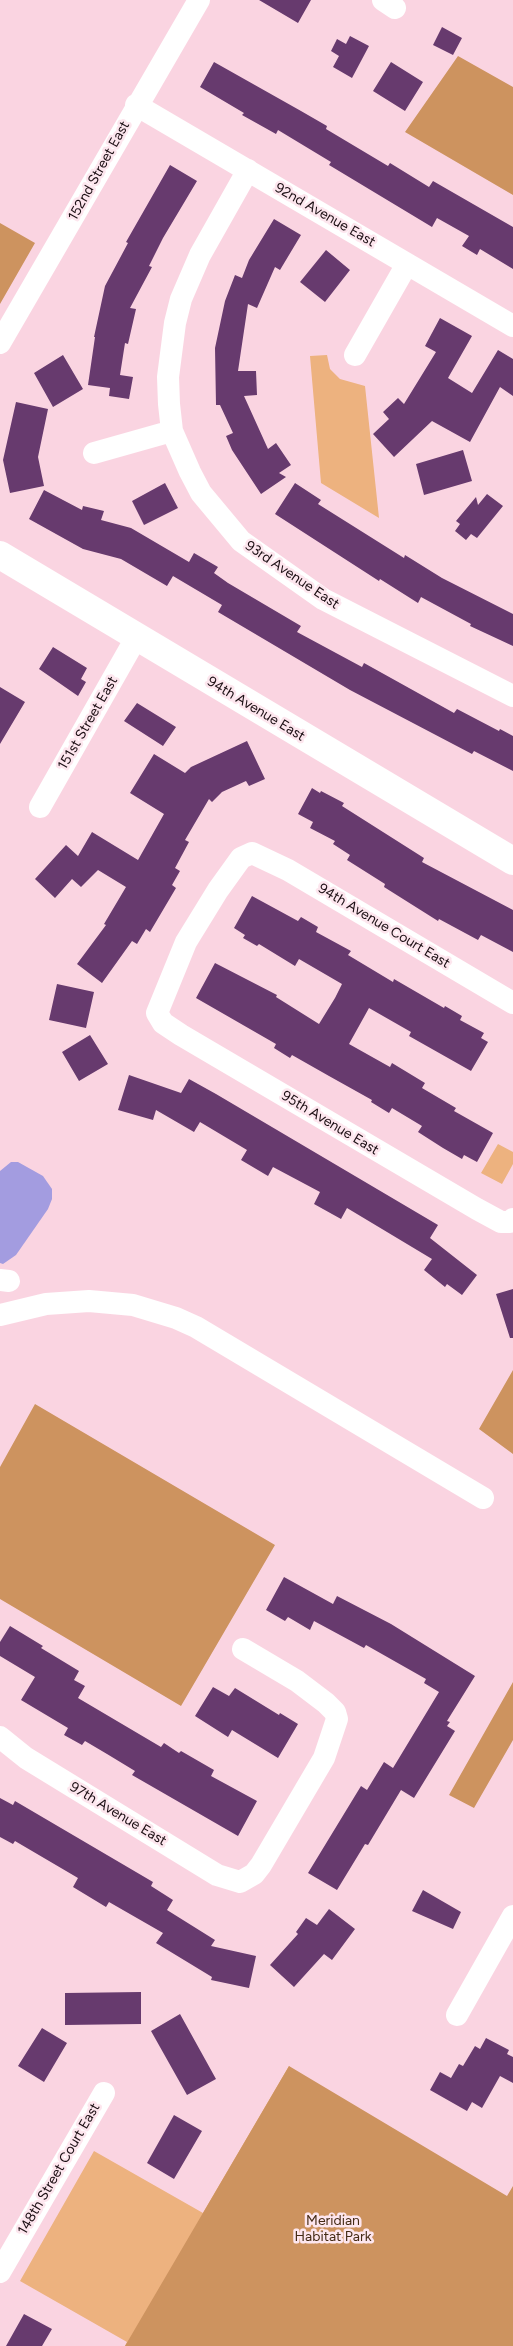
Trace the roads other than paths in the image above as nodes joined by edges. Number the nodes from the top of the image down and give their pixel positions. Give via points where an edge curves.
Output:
1 (198, 0) edge
2 (136, 105) junction
3 (248, 170) junction
4 (407, 264) junction
5 (513, 326) edge
6 (0, 343) edge
7 (355, 355) dead end
8 (172, 431) junction
9 (94, 453) dead end
10 (0, 555) edge
11 (136, 638) junction
12 (513, 696) edge
13 (40, 807) dead end
14 (513, 861) edge
15 (513, 1003) edge
16 (157, 1013) joint
17 (512, 1221) edge
18 (0, 1315) edge
19 (483, 1498) dead end
20 (243, 1648) dead end
21 (0, 1738) edge
22 (513, 1916) edge
23 (458, 2015) dead end
24 (104, 2093) dead end
25 (0, 2272) edge

1 - 2 street, 152nd Street East
2 - 3 street, 92nd Avenue East
2 - 6 street, 152nd Street East
3 - 4 street, 92nd Avenue East
3 - 8 street via 200,255 181,299 168,377
4 - 5 street, 92nd Avenue East
4 - 7 street
8 - 9 street
8 - 12 street, 93rd Avenue East via 201,493 241,541 323,599
10 - 11 main road, 94th Avenue East
11 - 13 street, 151st Street East
11 - 14 main road, 94th Avenue East
15 - 16 street, 94th Avenue Court East via 288,870 252,853 241,858 186,942
16 - 17 street, 95th Avenue East via 163,1022 181,1035 477,1209 501,1222
18 - 19 street via 46,1304 89,1301 133,1305 176,1318
20 - 21 street, 97th Avenue East via 297,1680 326,1703 337,1719 324,1758 271,1849 254,1874 240,1882 218,1875 26,1758
22 - 23 street
24 - 25 street, 148th Street Court East

